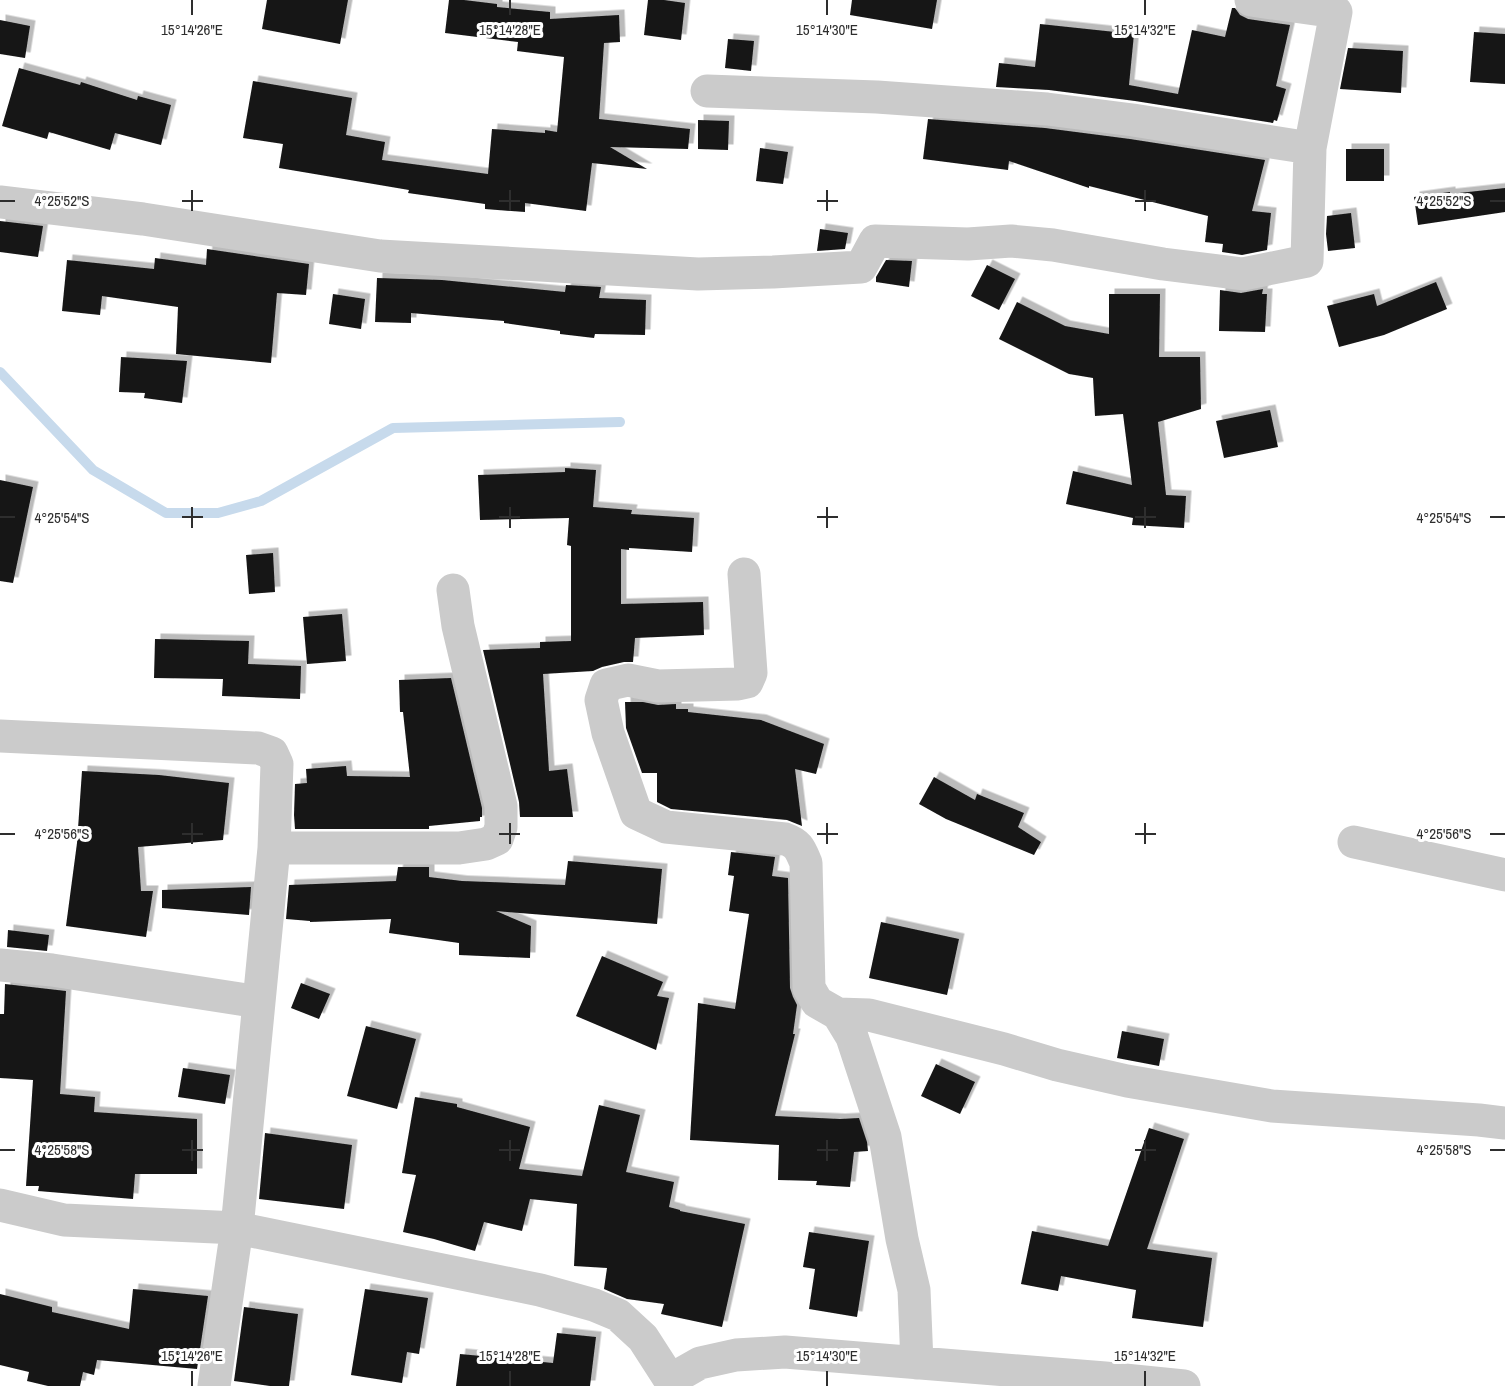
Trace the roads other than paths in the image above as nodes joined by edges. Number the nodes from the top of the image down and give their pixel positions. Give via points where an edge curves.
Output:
1 (1251, 0) edge
2 (707, 92) dead end
3 (1310, 148) junction
4 (0, 202) edge
5 (744, 574) dead end
6 (453, 590) dead end
7 (0, 736) edge
8 (1353, 842) dead end
9 (274, 848) junction
10 (1505, 875) edge
11 (0, 965) edge
12 (259, 1002) junction
13 (838, 1014) junction
14 (1505, 1124) edge
15 (0, 1205) edge
16 (237, 1228) junction
17 (917, 1363) junction
18 (670, 1383) edge
19 (214, 1386) edge
20 (1184, 1386) edge

1 - 3 street via 1336,12
2 - 3 street via 877,97 1047,109
3 - 4 street via 1307,261 1243,274 1011,241 874,241 861,267 698,274 380,255
5 - 13 street via 751,673 747,681 658,686 628,680 606,685 601,700 608,733 636,813 666,827 796,843 806,863 809,988 817,1002
6 - 9 street via 501,806 497,839 459,848
7 - 9 street via 230,745 272,753 277,764
8 - 10 street
9 - 12 street
11 - 12 street
12 - 16 street
13 - 14 street via 869,1015 1127,1081 1272,1106
13 - 17 street via 852,1037 885,1137 914,1290
15 - 16 street via 64,1220
16 - 18 street via 540,1290 594,1305 618,1315 643,1338
16 - 19 street
17 - 18 street via 785,1352 736,1355 700,1363
17 - 20 street

